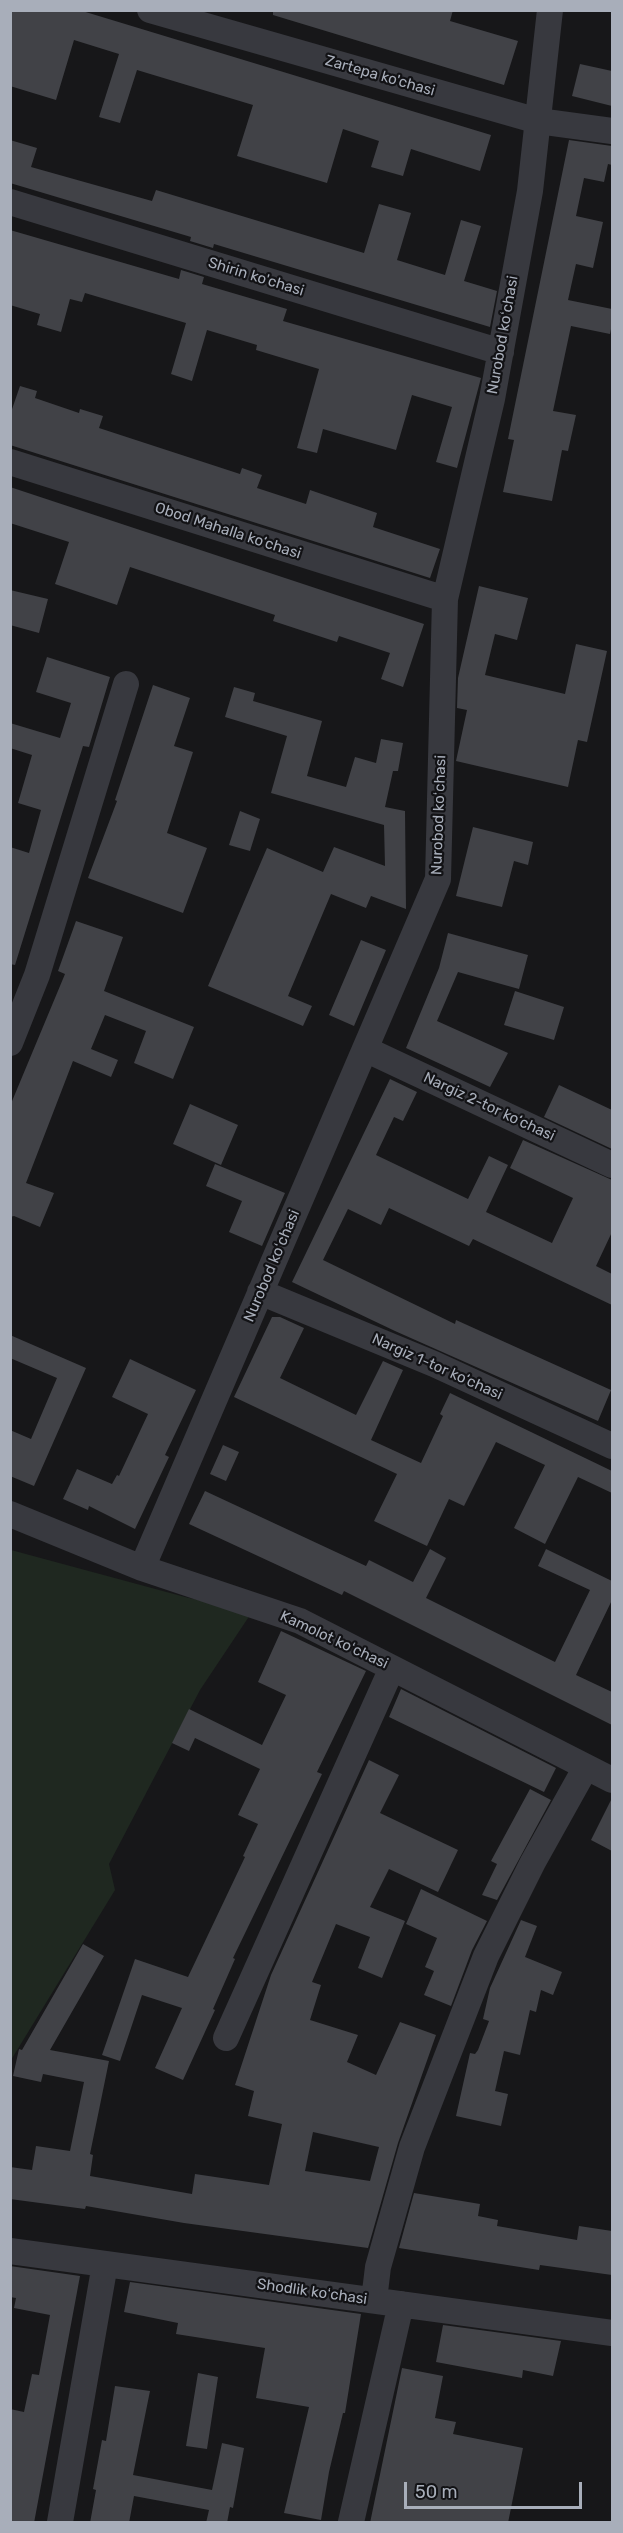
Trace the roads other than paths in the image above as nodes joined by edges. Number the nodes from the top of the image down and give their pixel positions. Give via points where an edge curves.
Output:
1 (150, 10) edge
2 (550, 10) edge
3 (538, 121) junction
4 (612, 131) edge
5 (10, 202) edge
6 (501, 352) junction
7 (10, 462) edge
8 (445, 599) junction
9 (126, 684) dead end
10 (10, 1043) edge
11 (365, 1049) junction
12 (612, 1165) edge
13 (260, 1292) junction
14 (612, 1446) edge
15 (10, 1514) edge
16 (142, 1568) junction
17 (392, 1668) junction
18 (586, 1767) junction
19 (612, 1780) edge
20 (226, 2038) dead end
21 (10, 2251) edge
22 (105, 2264) junction
23 (374, 2300) junction
24 (401, 2304) junction
25 (612, 2333) edge
26 (60, 2523) edge
27 (351, 2523) edge

1 - 3 street, Zartepa ko'chasi
2 - 3 street, Nurobod koʻchasi
3 - 4 street, Zartepa ko'chasi
3 - 6 street, Nurobod koʻchasi via 530,191
5 - 6 street, Shirin ko'chasi
6 - 8 street, Nurobod koʻchasi
7 - 8 street, Obod Mahalla ko‘chasi
8 - 11 street, Nurobod koʻchasi via 438,879
9 - 10 street via 37,975
11 - 12 street, Nargiz 2-tor ko‘chasi
11 - 13 street, Nurobod koʻchasi
13 - 14 street, Nargiz 1-tor ko‘chasi via 434,1364
13 - 16 street, Nurobod koʻchasi
15 - 16 street, Kamolot koʻchasi
16 - 17 street, Kamolot koʻchasi via 300,1621
17 - 18 street, Kamolot koʻchasi
17 - 20 street
18 - 19 street, Kamolot koʻchasi
18 - 23 street via 486,1956 412,2147 378,2267
21 - 22 street, Shodlik koʻchasi
22 - 23 street, Shodlik koʻchasi
22 - 26 street
23 - 24 street, Shodlik koʻchasi
24 - 25 street, Shodlik koʻchasi
24 - 27 street

